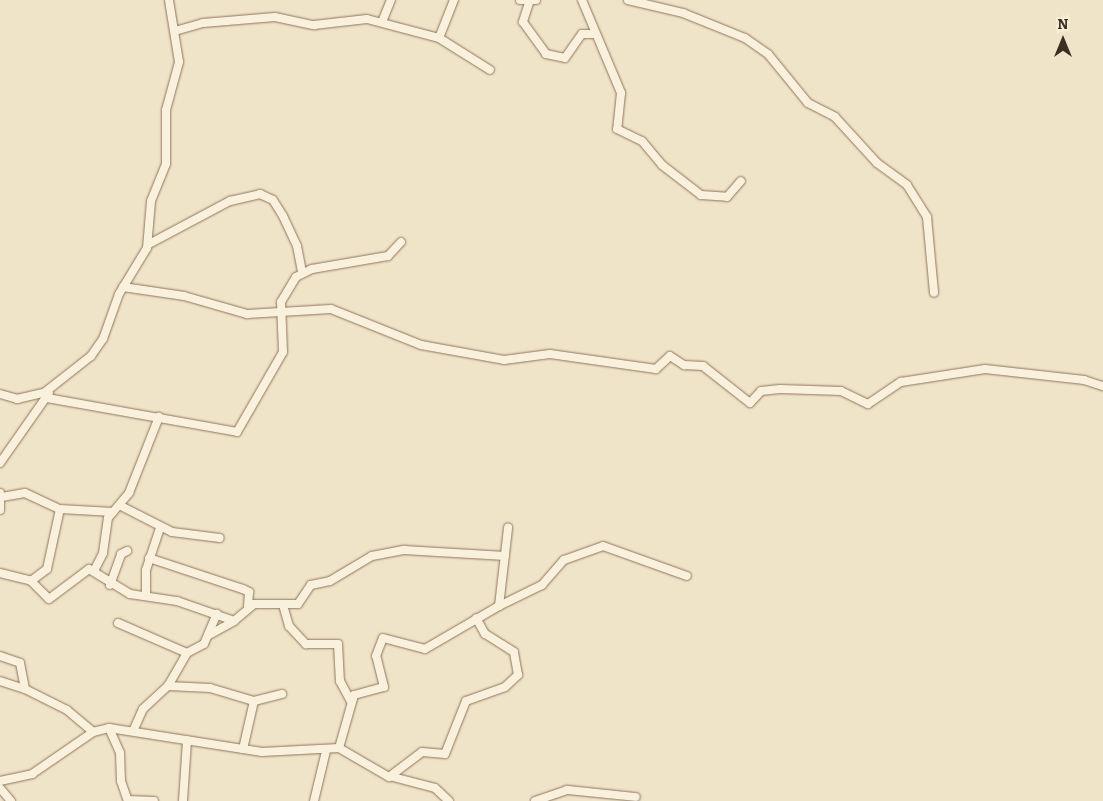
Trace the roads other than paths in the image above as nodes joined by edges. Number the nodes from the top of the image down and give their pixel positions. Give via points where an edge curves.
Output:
1 (168, 0) edge
2 (391, 0) edge
3 (454, 0) edge
4 (520, 0) edge
5 (582, 0) edge
6 (628, 0) edge
7 (533, 1) edge
8 (382, 22) junction
9 (175, 31) junction
10 (594, 34) junction
11 (439, 38) junction
12 (490, 70) dead end
13 (741, 181) dead end
14 (401, 242) dead end
15 (149, 244) junction
16 (302, 272) junction
17 (123, 288) junction
18 (934, 293) dead end
19 (280, 312) junction
20 (1103, 386) edge
21 (0, 394) edge
22 (49, 394) junction
23 (159, 417) junction
24 (0, 463) edge
25 (1, 495) edge
26 (121, 506) junction
27 (60, 509) junction
28 (0, 510) edge
29 (113, 512) junction
30 (160, 528) junction
31 (508, 528) dead end
32 (220, 538) dead end
33 (128, 551) dead end
34 (103, 552) junction
35 (505, 556) junction
36 (119, 558) junction
37 (149, 558) junction
38 (94, 571) junction
39 (0, 573) edge
40 (687, 576) dead end
41 (32, 581) junction
42 (110, 585) junction
43 (146, 595) junction
44 (248, 606) junction
45 (283, 606) junction
46 (499, 606) junction
47 (217, 614) junction
48 (234, 621) junction
49 (477, 622) junction
50 (118, 623) dead end
51 (209, 635) junction
52 (187, 653) junction
53 (0, 656) edge
54 (0, 680) edge
55 (168, 686) junction
56 (25, 689) junction
57 (282, 694) dead end
58 (353, 699) junction
59 (254, 701) junction
60 (109, 728) junction
61 (134, 729) junction
62 (93, 732) junction
63 (187, 740) junction
64 (339, 748) junction
65 (243, 749) junction
66 (326, 751) junction
67 (393, 777) junction
68 (0, 782) edge
69 (0, 788) edge
70 (636, 797) dead end
71 (11, 801) edge
72 (128, 801) edge
73 (154, 801) edge
74 (184, 801) edge
75 (314, 801) edge
76 (449, 801) edge
77 (535, 801) edge

1 - 9 street
2 - 8 street
3 - 11 street
4 - 7 street
5 - 10 street
6 - 18 street via 683,13 745,38 768,54 808,103 835,117 877,163 907,184 927,217
7 - 10 street via 523,22 546,54 565,58 582,34
8 - 9 street via 362,18 314,25 275,17 203,23
8 - 11 street
9 - 15 street via 179,62 166,110 166,164 151,201
10 - 13 street via 621,93 617,128 642,141 662,164 701,195 727,197
11 - 12 street
14 - 16 street via 388,256
15 - 16 street via 230,201 260,194 273,200 283,216 297,246
15 - 17 street
16 - 19 street via 283,294
17 - 19 street via 184,296 247,314
17 - 22 street via 99,345
19 - 20 street via 331,309 421,345 504,360 550,354 656,369 670,356 684,365 703,366 750,403 761,391 780,389 842,391 868,404 901,382 985,369 1084,380
19 - 23 street via 285,337 283,352 237,432
21 - 22 street via 25,398
22 - 23 street
22 - 24 street
23 - 26 street
25 - 27 street via 25,493
25 - 28 street
26 - 29 street
26 - 30 street
27 - 29 street
27 - 41 street via 47,569
29 - 34 street via 106,524
30 - 32 street
30 - 37 street
31 - 35 street
33 - 36 street
34 - 36 street
34 - 38 street
35 - 45 street via 404,550 372,556 330,581 311,585 298,604
35 - 46 street
36 - 42 street
37 - 43 street
37 - 44 street via 247,590
38 - 41 street via 83,570 52,598 45,598
38 - 42 street
39 - 41 street
40 - 46 street via 603,546 564,560 542,585
42 - 43 street via 130,594
43 - 47 street
44 - 45 street
44 - 48 street
45 - 58 street via 290,626 306,644 338,644 340,680
46 - 49 street
47 - 48 street
47 - 51 street
48 - 51 street
49 - 58 street via 466,625 426,650 383,638 376,656 384,687
49 - 67 street via 514,652 518,675 505,687 466,701 445,754 422,752
50 - 52 street
51 - 52 street via 201,648
52 - 55 street
53 - 56 street via 20,664
54 - 56 street
55 - 59 street via 210,688
55 - 61 street via 143,709
56 - 62 street via 67,710
57 - 59 street
58 - 64 street
59 - 65 street
60 - 61 street
60 - 62 street
60 - 72 street via 120,753 121,781
61 - 63 street
62 - 68 street via 32,774
63 - 65 street
63 - 74 street
64 - 66 street
64 - 67 street
65 - 66 street
66 - 75 street
67 - 76 street via 435,788
69 - 71 street
70 - 77 street via 567,790
72 - 73 street

